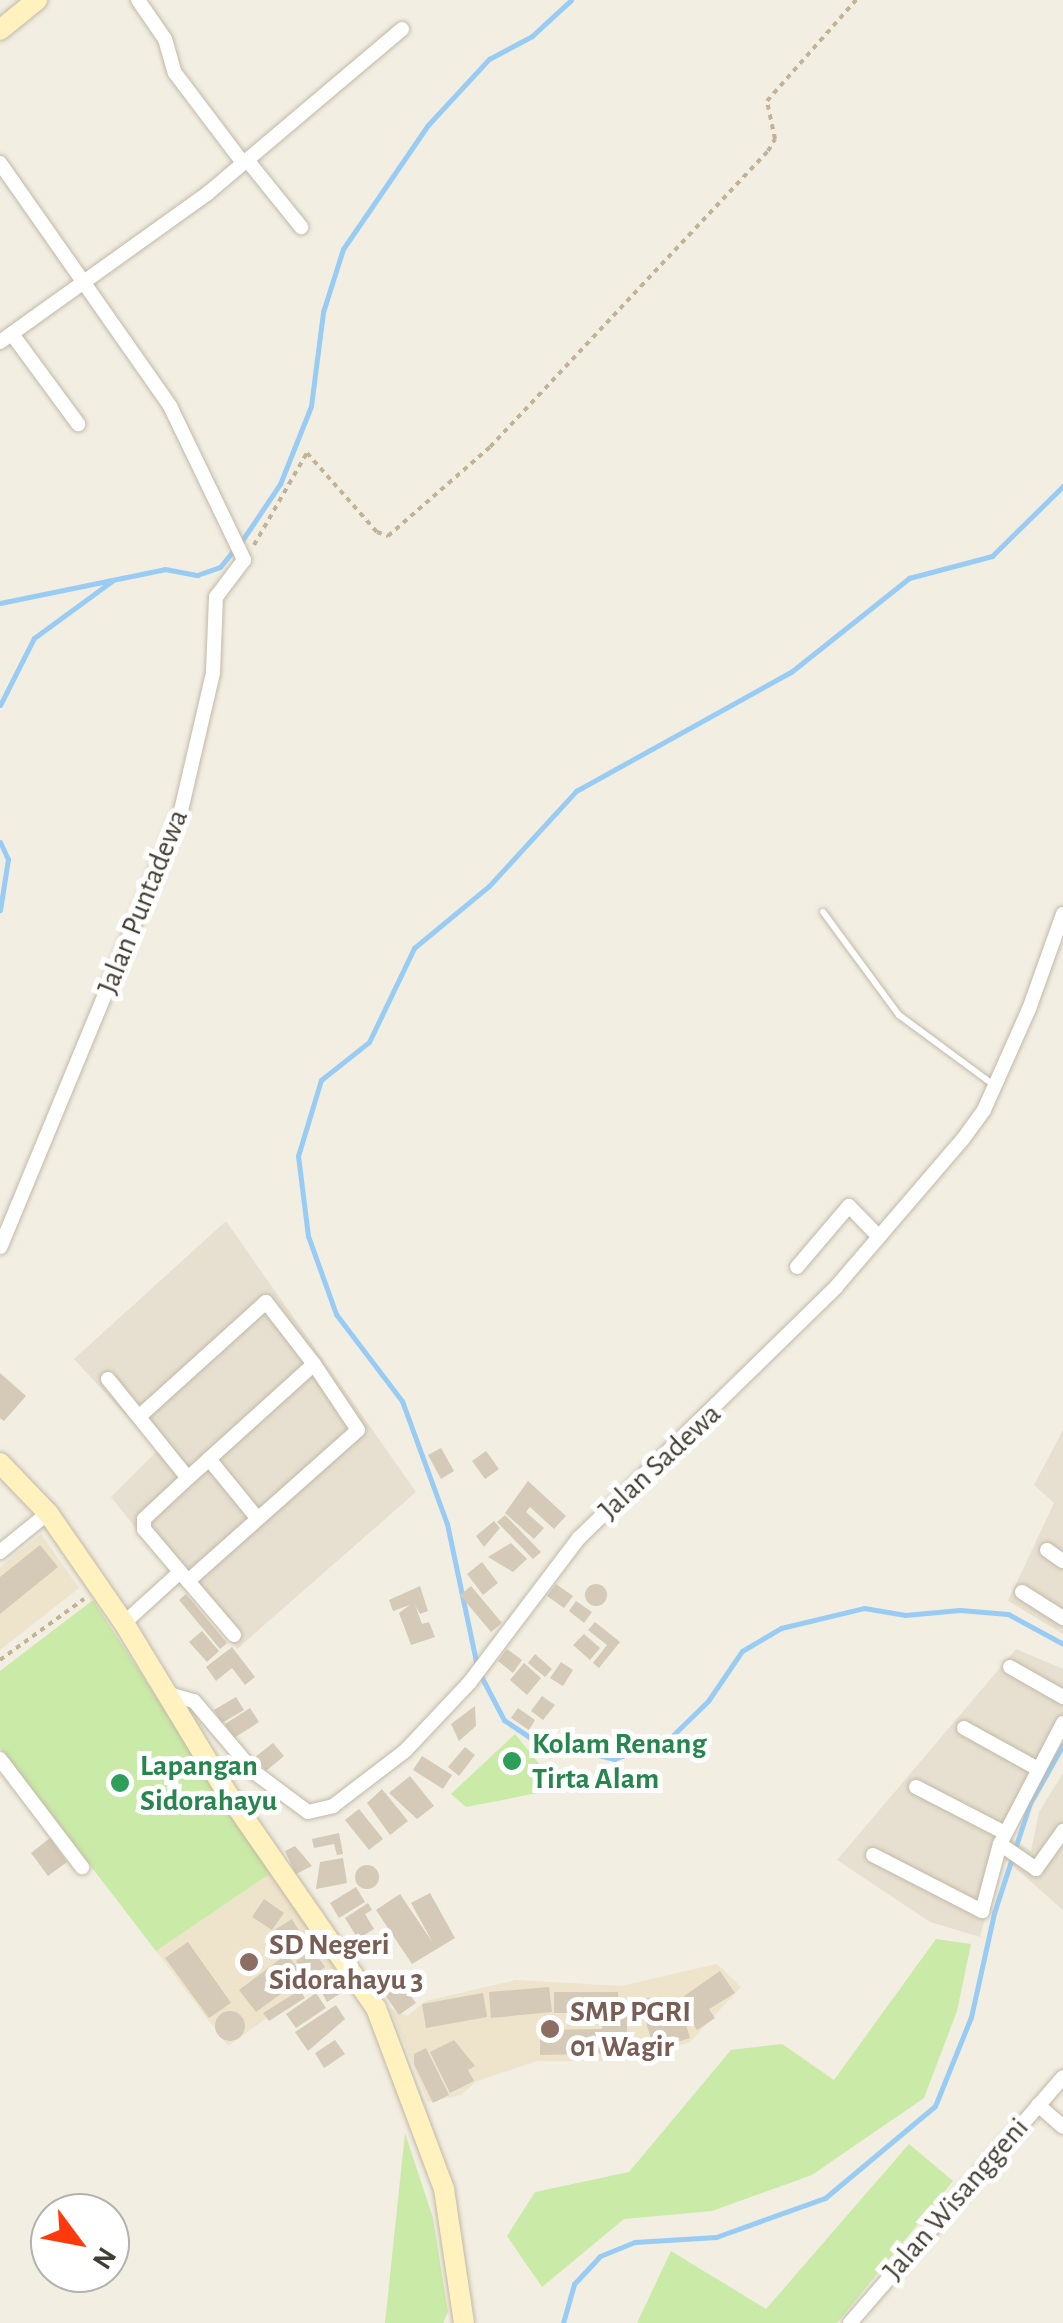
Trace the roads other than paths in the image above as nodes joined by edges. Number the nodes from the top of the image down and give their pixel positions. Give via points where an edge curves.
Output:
1 (37, 0) edge
2 (138, 0) edge
3 (0, 30) edge
4 (402, 30) dead end
5 (246, 162) junction
6 (0, 163) edge
7 (301, 227) dead end
8 (83, 278) junction
9 (6, 338) edge
10 (78, 424) dead end
11 (823, 912) dead end
12 (1063, 914) edge
13 (995, 1086) junction
14 (879, 1237) junction
15 (0, 1247) edge
16 (797, 1267) dead end
17 (314, 1364) junction
18 (108, 1379) dead end
19 (142, 1414) junction
20 (209, 1459) junction
21 (0, 1464) edge
22 (188, 1478) junction
23 (48, 1513) junction
24 (258, 1519) junction
25 (1047, 1550) dead end
26 (0, 1552) edge
27 (1063, 1562) edge
28 (184, 1576) junction
29 (1022, 1592) dead end
30 (1063, 1618) edge
31 (124, 1622) junction
32 (234, 1635) dead end
33 (1010, 1666) dead end
34 (169, 1694) junction
35 (1063, 1697) edge
36 (1063, 1723) edge
37 (964, 1728) dead end
38 (0, 1759) edge
39 (1038, 1769) junction
40 (916, 1788) dead end
41 (1063, 1831) edge
42 (1004, 1842) junction
43 (873, 1855) dead end
44 (82, 1867) dead end
45 (1063, 2076) edge
46 (1038, 2105) junction
47 (1063, 2127) edge
48 (464, 2323) edge
49 (850, 2323) edge

1 - 3 main road
2 - 5 street via 165,39 175,73
4 - 5 street
5 - 7 street
5 - 8 street
6 - 8 street
8 - 9 street
8 - 15 street, Jalan Puntadewa via 170,406 194,448 202,483 243,555 216,596 213,672 181,810
9 - 10 street
11 - 13 lane via 899,1016
12 - 13 street, Jalan Sadewa
13 - 14 street, Jalan Sadewa via 964,1139
14 - 16 street via 849,1206
14 - 34 street, Jalan Sadewa via 729,1396 579,1538 470,1682 405,1752 318,1812 271,1787 194,1701
17 - 19 street via 266,1302
17 - 20 street
17 - 24 street via 358,1430
18 - 19 street
19 - 22 street
20 - 22 street
20 - 24 street
21 - 23 main road
22 - 28 street via 144,1519 144,1529
23 - 26 street
23 - 31 main road
24 - 28 street
25 - 27 street
28 - 31 street
28 - 32 street
29 - 30 street
31 - 34 main road
33 - 35 street
34 - 48 main road via 225,1790 376,2008 444,2189
36 - 39 street
37 - 39 street
38 - 44 street
39 - 42 street
40 - 42 street
41 - 42 street via 1036,1869
42 - 43 street via 982,1912
45 - 46 street, Jalan Wisanggeni
46 - 47 street
46 - 49 street, Jalan Wisanggeni

